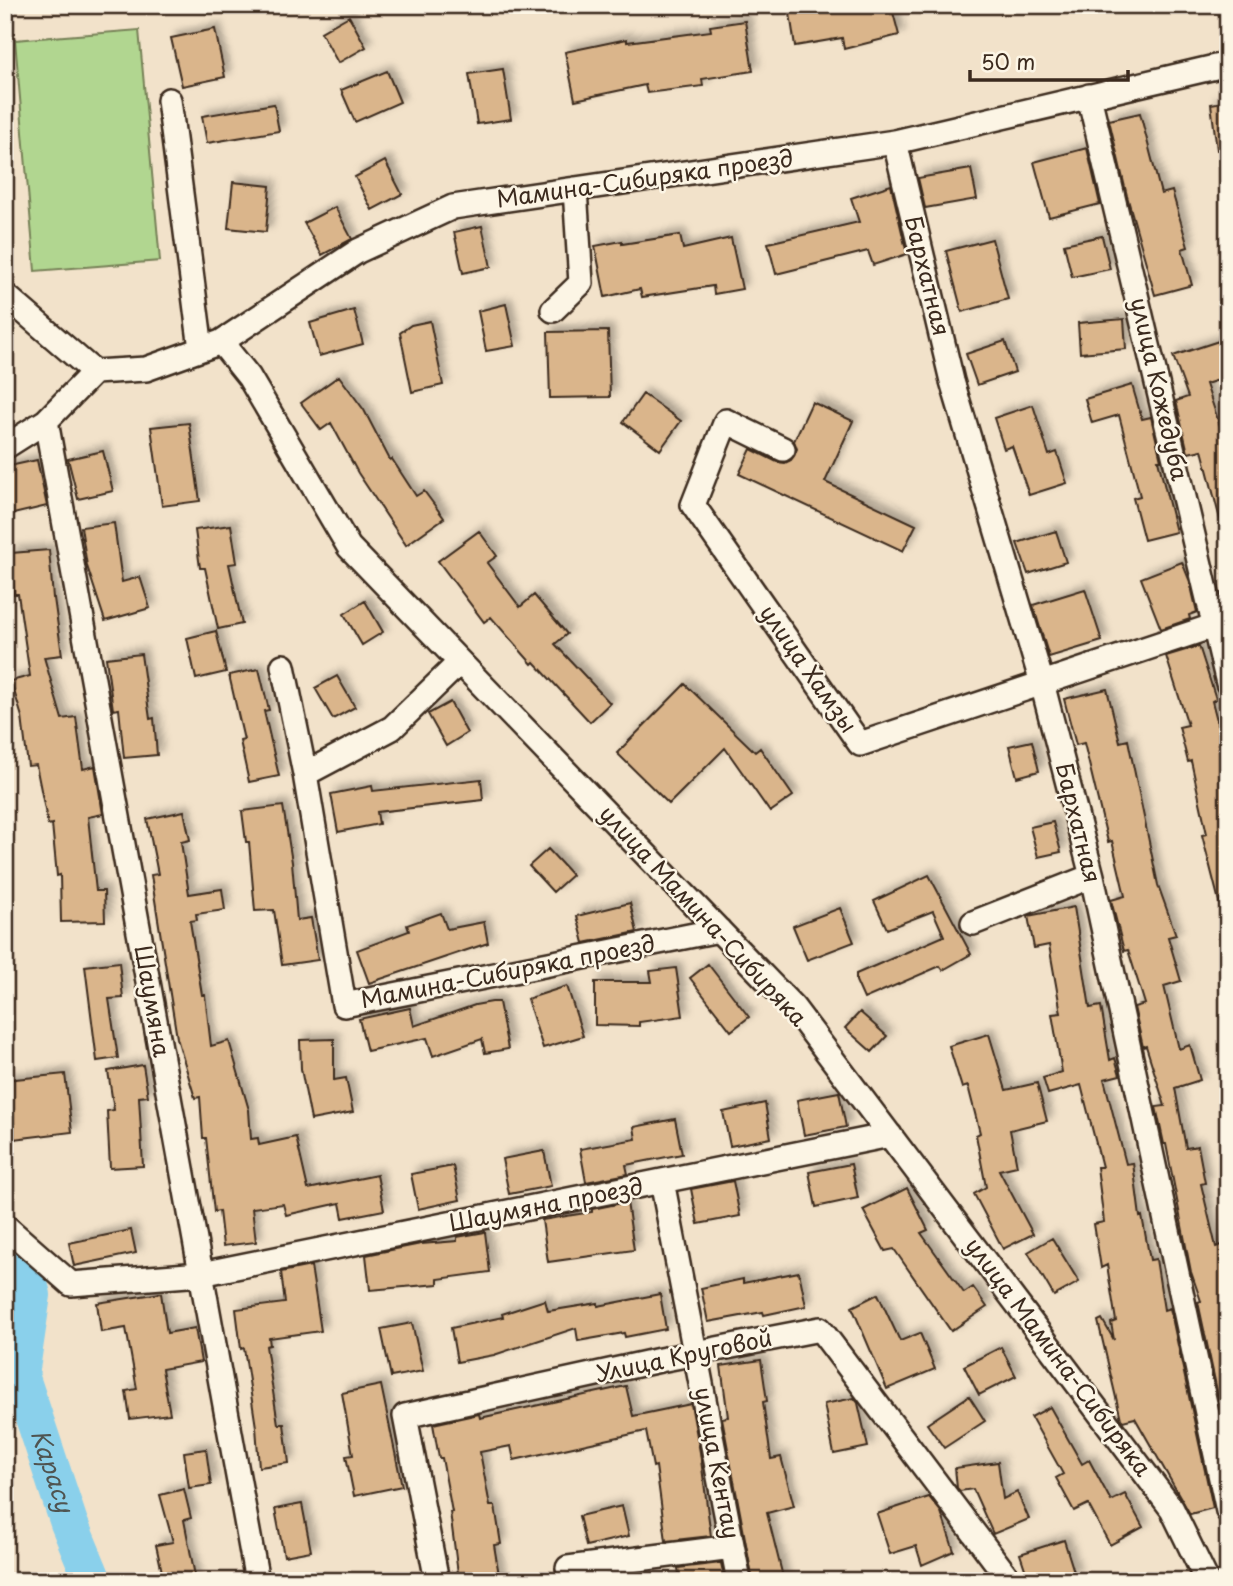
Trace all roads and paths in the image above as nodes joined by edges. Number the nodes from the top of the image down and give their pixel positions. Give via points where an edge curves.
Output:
1 (1228, 64) edge
2 (1089, 96) junction
3 (169, 100) dead end
4 (895, 142) junction
5 (575, 189) junction
6 (5, 295) edge
7 (553, 310) dead end
8 (211, 346) junction
9 (94, 372) junction
10 (46, 421) junction
11 (5, 447) edge
12 (783, 449) dead end
13 (1222, 623) edge
14 (460, 662) junction
15 (283, 666) dead end
16 (1041, 683) junction
17 (1228, 683) edge
18 (305, 774) junction
19 (1092, 876) junction
20 (972, 923) dead end
21 (719, 930) junction
22 (890, 1135) junction
23 (662, 1181) junction
24 (5, 1226) edge
25 (201, 1274) junction
26 (696, 1353) junction
27 (1228, 1511) edge
28 (732, 1547) junction
29 (568, 1568) dead end
30 (257, 1581) edge
31 (437, 1581) edge
32 (739, 1581) edge
33 (1007, 1581) edge
34 (1207, 1581) edge

1 - 2 street, Мамина-Сибиряка проезд
2 - 4 street, Мамина-Сибиряка проезд
2 - 13 street, улица Кожедуба
3 - 8 street
4 - 5 street, Мамина-Сибиряка проезд
4 - 16 street, Бархатная via 952,381
5 - 7 street via 581,283
5 - 8 street, Мамина-Сибиряка проезд via 453,207 358,251
6 - 9 street
8 - 9 street, Мамина-Сибиряка проезд via 146,369
8 - 14 street, улица Мамина-Сибиряка via 249,377 349,547
9 - 10 street
10 - 11 street
10 - 25 street, Шаумяна
12 - 16 street, улица Хамзы via 726,421 693,505 860,744
13 - 16 street, улица Хамзы
13 - 17 street, улица Кожедуба
14 - 18 street via 391,729
14 - 21 street, улица Мамина-Сибиряка
15 - 18 street
16 - 19 street, Бархатная
18 - 21 street, Мамина-Сибиряка проезд via 344,1005
19 - 20 street
19 - 27 street, Бархатная
21 - 22 street, улица Мамина-Сибиряка via 793,1007
22 - 23 street, Шаумяна проезд
22 - 34 street, улица Мамина-Сибиряка via 1172,1509
23 - 25 street, Шаумяна проезд
23 - 26 street, улица Кентау
24 - 25 street, Шаумяна проезд via 71,1284
25 - 30 street, Шаумяна
26 - 28 street, улица Кентау
26 - 31 street, Улица Круговой via 405,1416
26 - 33 street, Улица Круговой via 820,1329
28 - 29 street
28 - 32 street, улица Кентау

